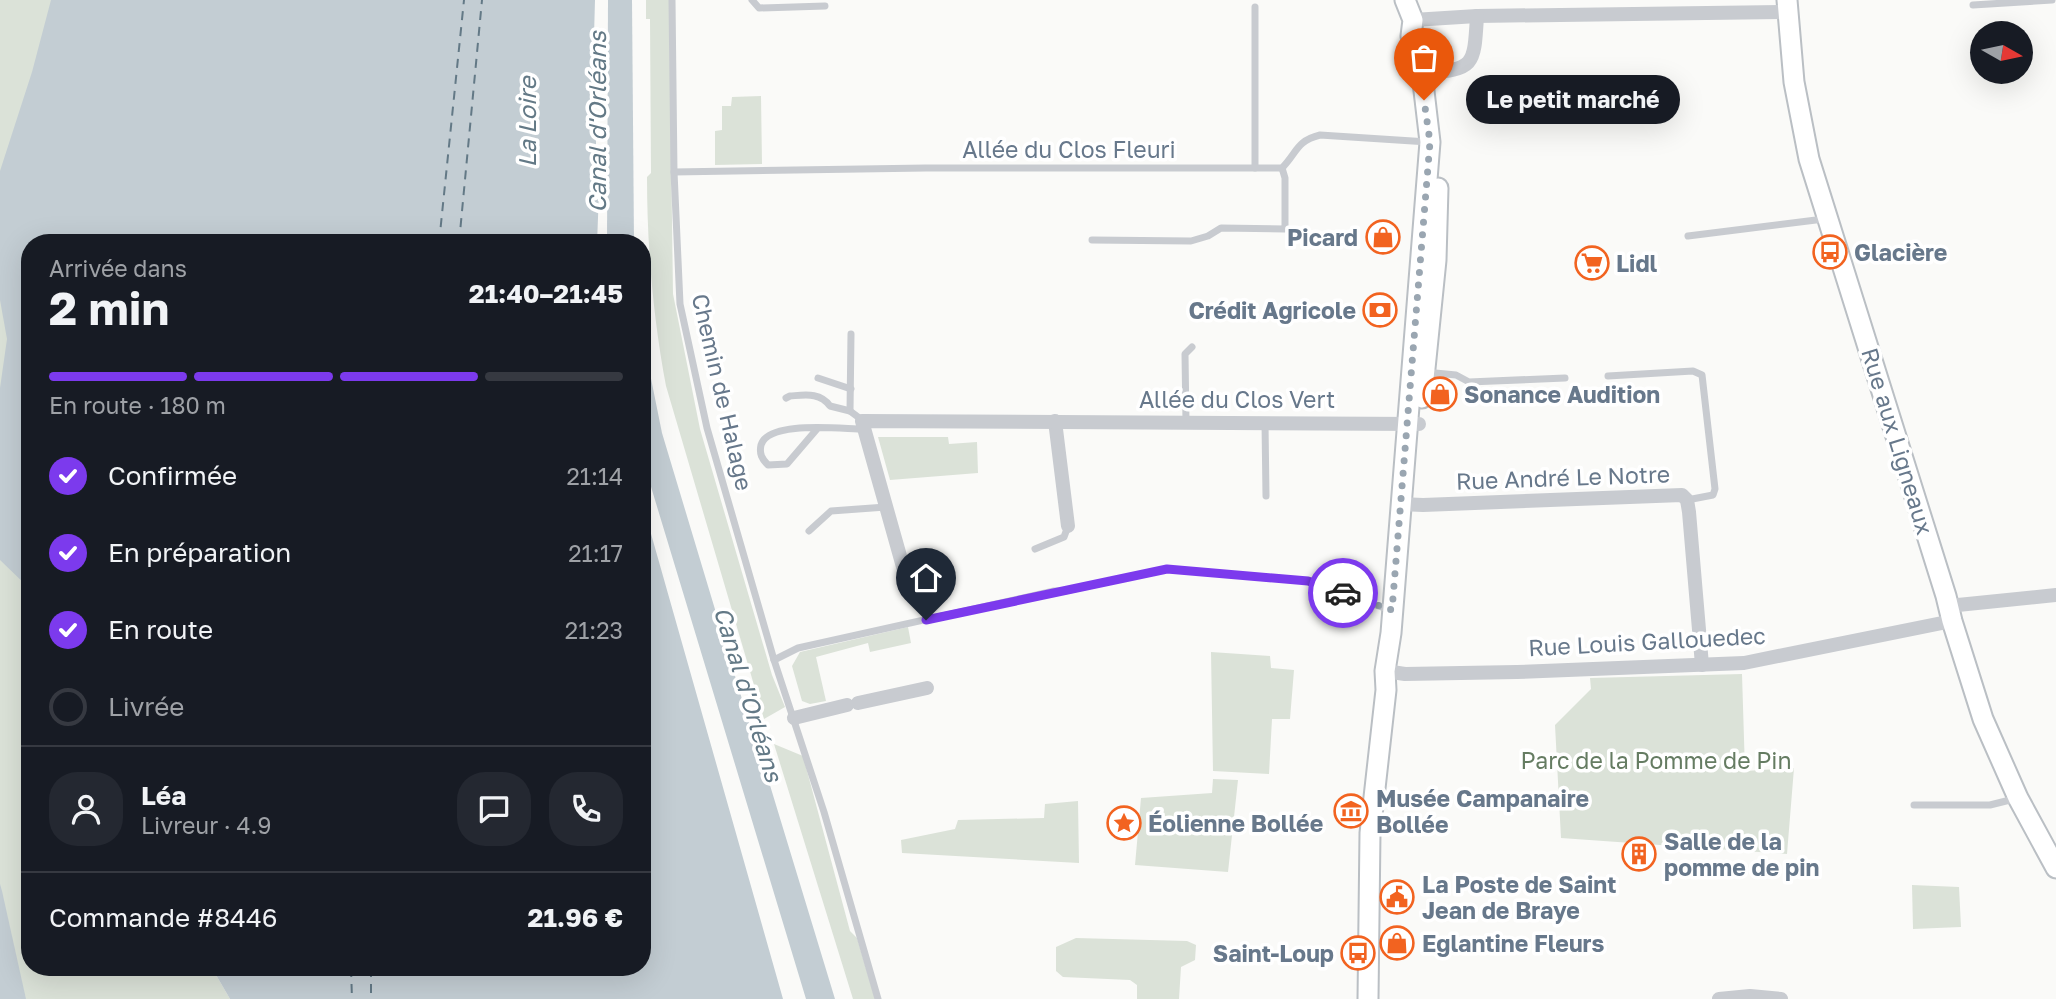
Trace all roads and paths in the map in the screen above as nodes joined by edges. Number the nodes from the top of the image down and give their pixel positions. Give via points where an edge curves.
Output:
1 (672, 0) edge
2 (752, 0) edge
3 (1405, 0) edge
4 (2052, 0) edge
5 (1973, 5) dead end
6 (825, 6) dead end
7 (1787, 6) edge
8 (1255, 7) dead end
9 (1415, 13) edge
10 (1478, 16) junction
11 (1426, 74) junction
12 (1433, 151) junction
13 (1255, 168) junction
14 (1282, 168) junction
15 (674, 172) junction
16 (1829, 219) junction
17 (1688, 236) dead end
18 (1092, 240) dead end
19 (851, 334) dead end
20 (1192, 347) dead end
21 (1425, 372) junction
22 (1608, 376) dead end
23 (818, 378) dead end
24 (1565, 378) dead end
25 (850, 389) junction
26 (786, 398) dead end
27 (850, 411) junction
28 (1055, 421) junction
29 (1186, 422) junction
30 (1265, 422) junction
31 (1413, 424) junction
32 (864, 425) junction
33 (817, 429) junction
34 (1266, 496) dead end
35 (1406, 504) junction
36 (1688, 506) junction
37 (886, 507) junction
38 (1068, 526) joint
39 (809, 531) dead end
40 (1035, 549) dead end
41 (907, 581) dead end
42 (2056, 595) edge
43 (1392, 610) junction
44 (1950, 614) junction
45 (774, 660) junction
46 (1702, 665) junction
47 (1388, 678) junction
48 (927, 688) dead end
49 (794, 718) junction
50 (2018, 798) junction
51 (1914, 805) dead end
52 (2056, 868) edge
53 (878, 999) edge
54 (1368, 999) edge
55 (1719, 999) edge
56 (1781, 999) edge

1 - 15 lane, Chemin de Halage
2 - 6 lane via 760,8
3 - 9 main road
4 - 5 lane
7 - 10 street
7 - 16 main road, Rue aux Ligneaux via 1809,159
8 - 13 lane
9 - 10 street
9 - 11 main road via 1411,36
10 - 11 street via 1472,60 1462,68
11 - 12 main road
12 - 14 lane via 1320,135 1298,145
12 - 21 main road via 1437,248
12 - 31 main road
13 - 14 lane, Allée du Clos Fleuri
13 - 15 lane, Allée du Clos Fleuri
14 - 18 lane via 1285,229 1221,228 1191,241
15 - 45 lane, Chemin de Halage via 683,318 708,429
16 - 17 lane
16 - 44 main road, Rue aux Ligneaux
19 - 25 lane
20 - 29 lane via 1185,354
21 - 24 lane via 1456,375 1469,383
21 - 31 main road
22 - 36 lane via 1693,370 1702,375 1715,489 1713,495
23 - 25 lane
25 - 27 lane
26 - 27 lane via 816,395 830,406
27 - 32 lane
28 - 29 street, Allée du Clos Vert
28 - 32 street, Allée du Clos Vert
28 - 38 street
29 - 30 street, Allée du Clos Vert
30 - 31 street, Allée du Clos Vert
30 - 34 lane
31 - 35 main road
32 - 33 lane
32 - 37 street
33 - 33 lane via 770,433 762,441 762,459 768,465 787,464
35 - 36 street, Rue André Le Notre via 1682,495
35 - 43 main road
35 - 47 main road
36 - 46 street, Rue André Le Notre
37 - 39 lane via 831,511
37 - 41 street
38 - 40 lane via 1064,537
42 - 44 street, Rue Louis Gallouedec
43 - 45 lane via 1308,581 1167,569 798,648
43 - 47 main road
44 - 46 street, Rue Louis Gallouedec via 1744,663
44 - 50 main road, Rue aux Ligneaux via 1983,719
45 - 49 lane, Chemin de Halage
46 - 47 street, Rue Louis Gallouedec
47 - 54 main road via 1370,833
48 - 49 street
49 - 53 lane, Chemin de Halage
50 - 51 lane via 1990,805
50 - 52 main road, Rue aux Ligneaux
55 - 56 street

